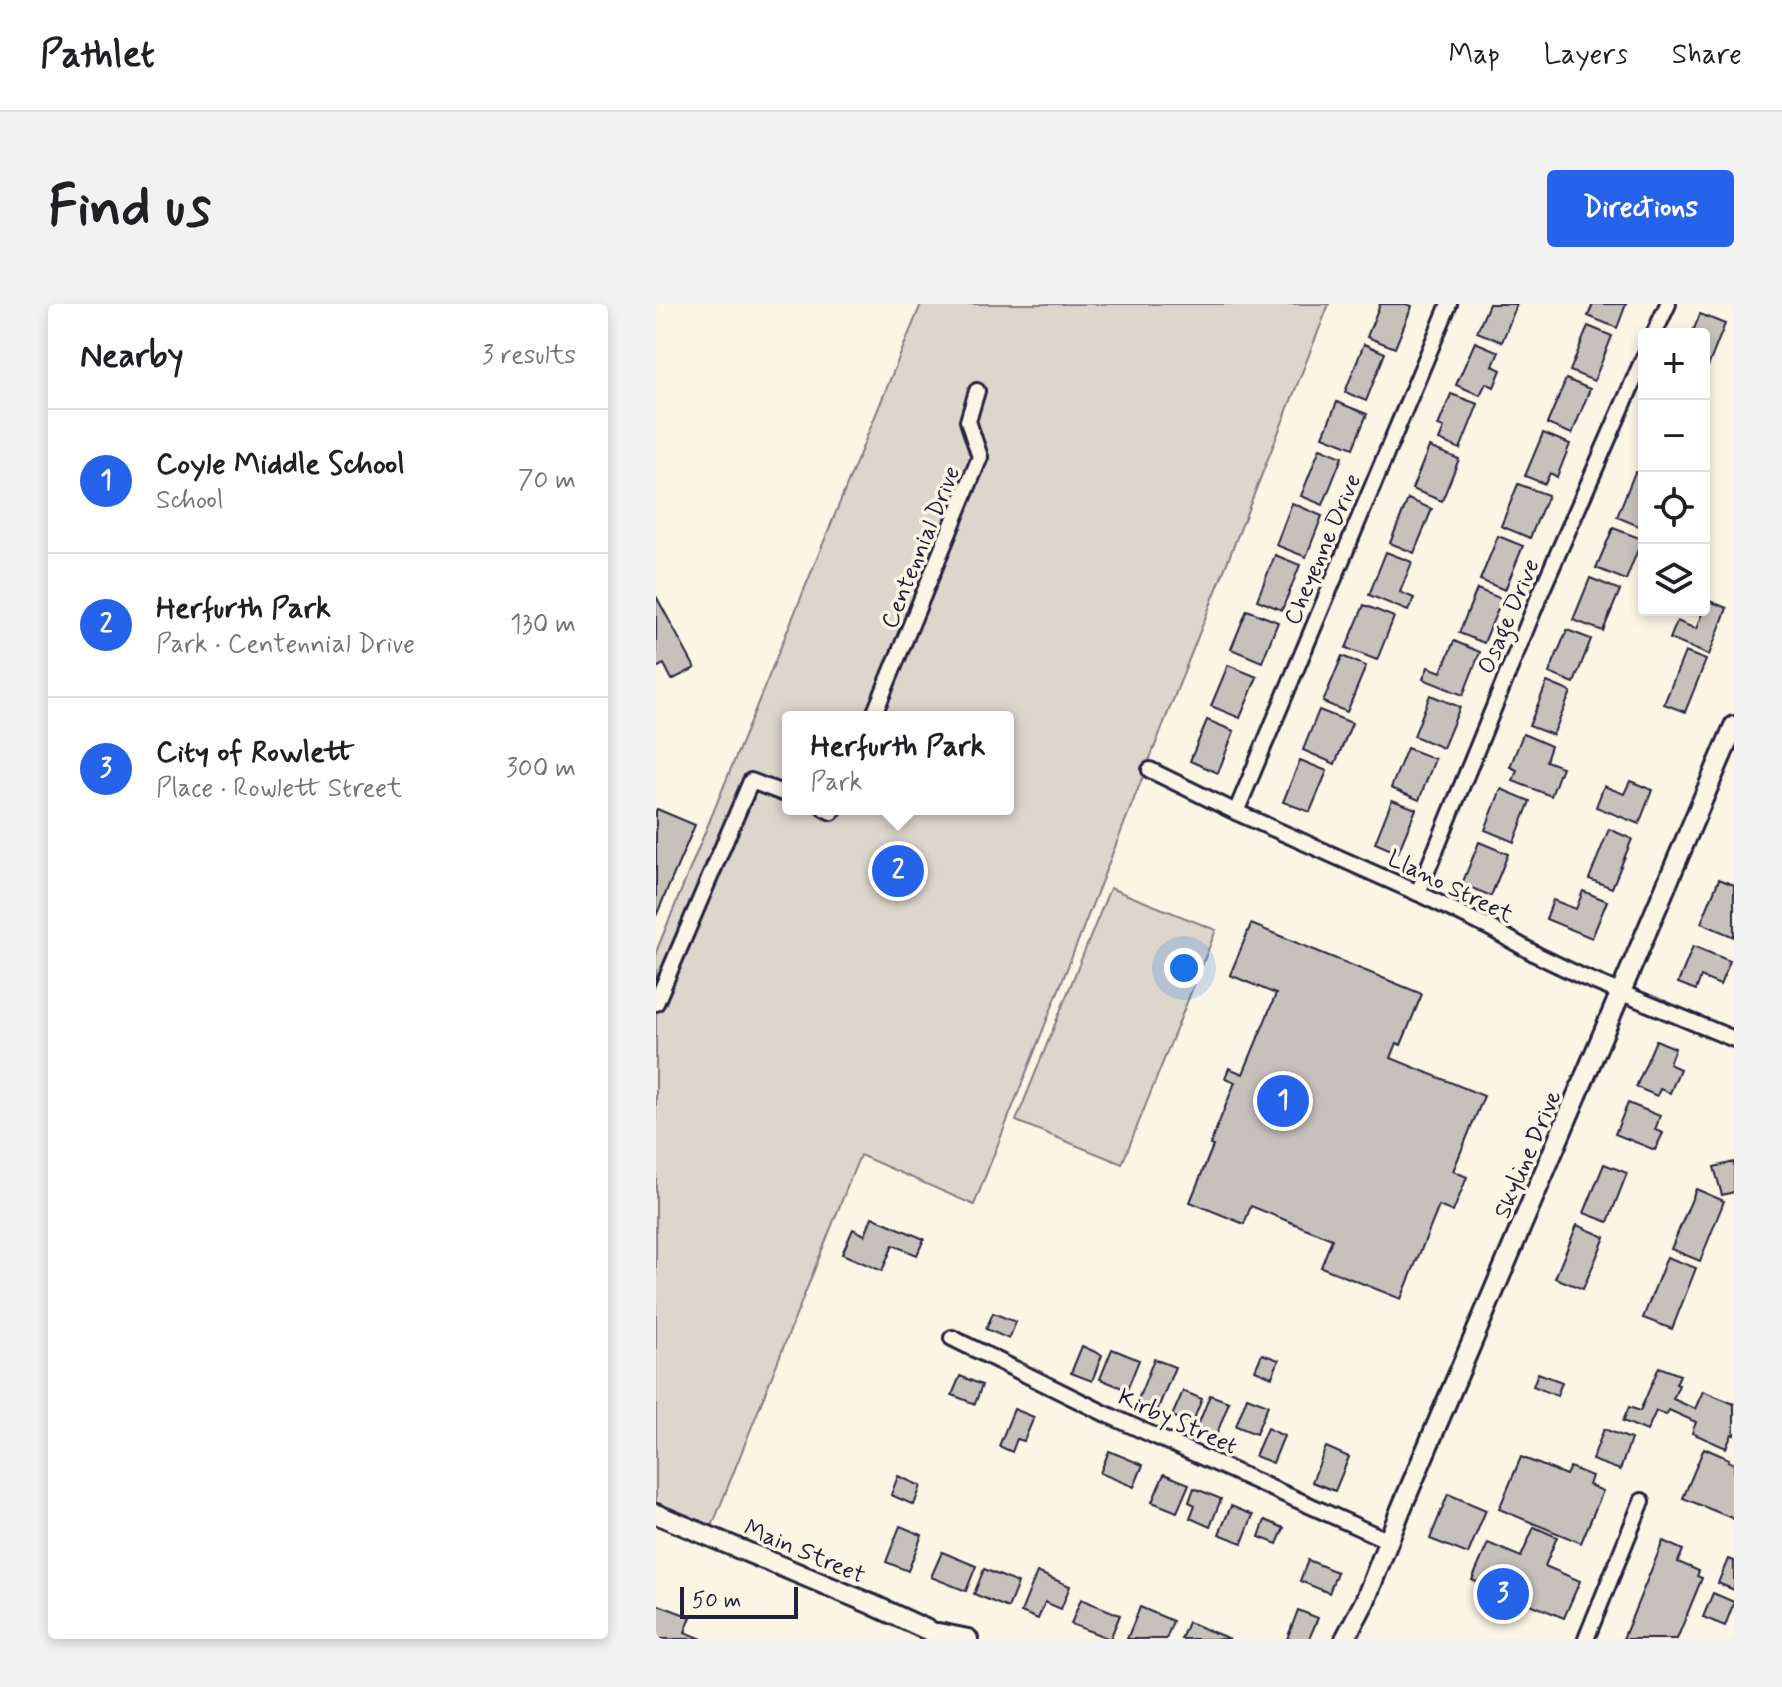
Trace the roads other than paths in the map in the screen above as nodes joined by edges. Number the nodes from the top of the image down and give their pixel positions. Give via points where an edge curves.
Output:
1 (1449, 304) edge
2 (1668, 304) edge
3 (1657, 328) edge
4 (1638, 371) edge
5 (977, 391) dead end
6 (875, 711) edge
7 (1734, 726) edge
8 (1150, 770) dead end
9 (782, 793) edge
10 (1236, 812) junction
11 (1418, 893) junction
12 (1622, 994) junction
13 (656, 1003) edge
14 (1734, 1039) edge
15 (952, 1338) dead end
16 (1642, 1501) dead end
17 (656, 1514) edge
18 (1389, 1541) junction
19 (1365, 1601) junction
20 (941, 1636) edge
21 (968, 1639) edge
22 (1345, 1639) edge
23 (1356, 1639) edge
24 (1586, 1639) edge

1 - 10 street, Cheyenne Drive
2 - 3 street
4 - 11 street, Osage Drive
5 - 6 street, Centennial Drive via 968,421 980,457
7 - 12 street, Skyline Drive
8 - 10 street, Llano Street
9 - 13 street via 751,781
10 - 11 street, Llano Street
11 - 12 street, Llano Street
12 - 14 street, Llano Street
12 - 18 street, Skyline Drive
15 - 18 street, Kirby Street via 1106,1414
16 - 24 street
17 - 20 street, Main Street
18 - 19 street, Skyline Drive
19 - 22 street, Skyline Drive
19 - 23 street, Skyline Drive
20 - 21 street, Main Street

